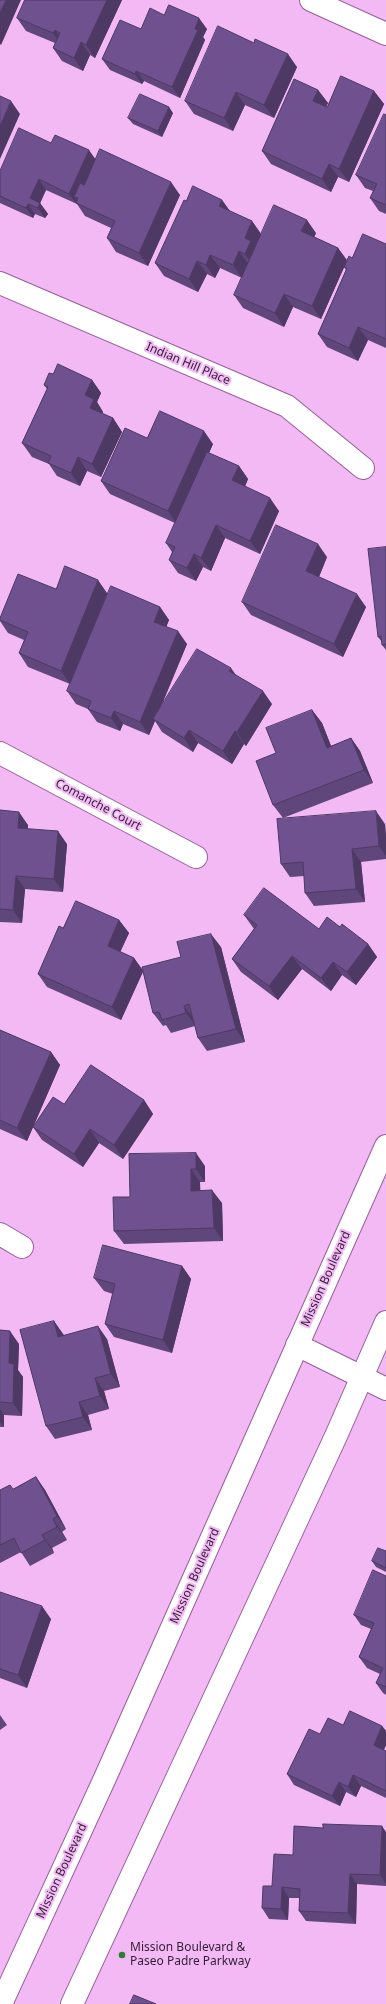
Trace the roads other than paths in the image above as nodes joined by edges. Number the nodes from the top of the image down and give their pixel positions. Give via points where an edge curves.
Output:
1 (311, 0) edge
2 (386, 34) edge
3 (0, 283) edge
4 (363, 468) dead end
5 (0, 753) edge
6 (196, 857) dead end
7 (386, 1146) edge
8 (0, 1234) edge
9 (22, 1247) dead end
10 (386, 1322) edge
11 (297, 1345) junction
12 (362, 1377) junction
13 (386, 1389) edge
14 (1, 2004) edge
15 (72, 2004) edge

1 - 2 main road
3 - 4 main road, Indian Hill Place via 287,406
5 - 6 main road, Comanche Court
7 - 11 main road, Mission Boulevard
8 - 9 main road
10 - 12 main road
11 - 12 main road
11 - 14 main road, Mission Boulevard via 106,1778
12 - 13 main road
12 - 15 main road

